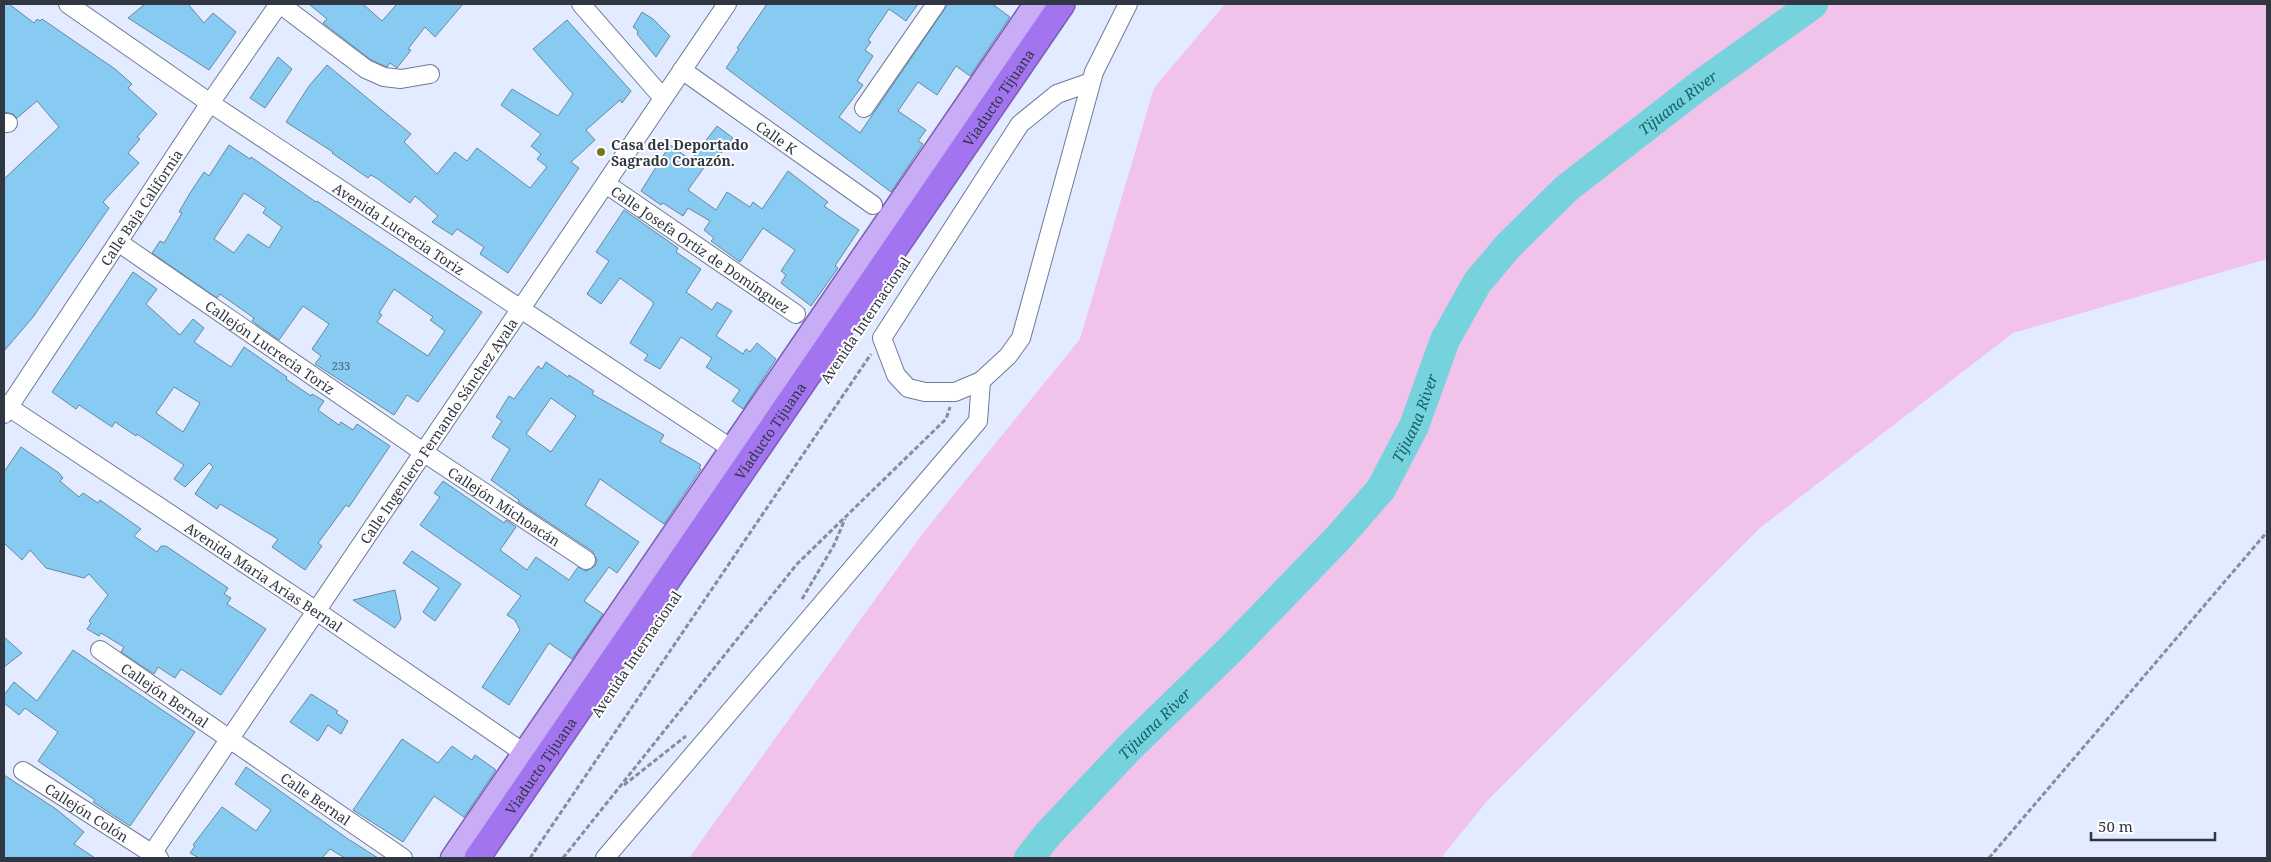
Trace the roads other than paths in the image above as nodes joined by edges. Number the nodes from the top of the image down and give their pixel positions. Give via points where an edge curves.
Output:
1 (68, 4) edge
2 (279, 4) edge
3 (581, 4) edge
4 (728, 4) edge
5 (936, 4) edge
6 (1034, 4) edge
7 (1055, 4) edge
8 (1062, 4) edge
9 (1070, 4) edge
10 (1080, 4) edge
11 (1128, 4) edge
12 (682, 70) junction
13 (430, 74) dead end
14 (1092, 82) junction
15 (663, 98) junction
16 (210, 103) junction
17 (864, 108) dead end
18 (606, 184) junction
19 (872, 205) dead end
20 (118, 242) junction
21 (520, 310) junction
22 (796, 314) dead end
23 (981, 382) junction
24 (5, 408) edge
25 (732, 449) junction
26 (423, 452) junction
27 (586, 560) dead end
28 (318, 612) junction
29 (100, 650) dead end
30 (230, 740) junction
31 (524, 753) junction
32 (23, 771) dead end
33 (153, 857) edge
34 (403, 858) edge
35 (452, 858) edge
36 (472, 858) edge
37 (477, 858) edge
38 (486, 858) edge
39 (496, 858) edge
40 (605, 858) edge

1 - 16 street, Avenida Lucrecia Toriz
2 - 13 street via 366,69 384,78
2 - 16 street, Calle Baja California
3 - 15 street
4 - 12 street, Calle Ingeniero Fernando Sánchez Ayala
5 - 17 street
6 - 25 main road
7 - 36 highway, Avenida Internacional
8 - 37 highway, Viaducto Tijuana
9 - 38 highway, Viaducto Tijuana
10 - 39 highway, Avenida Internacional
11 - 14 street via 1120,15
12 - 15 street, Calle Ingeniero Fernando Sánchez Ayala
12 - 19 street, Calle K
14 - 23 street via 1021,338
14 - 23 street via 1057,94 1020,124 882,338 896,375 908,388 925,392 956,392
15 - 18 street, Calle Ingeniero Fernando Sánchez Ayala
16 - 20 street, Calle Baja California
16 - 21 street, Avenida Lucrecia Toriz
18 - 21 street, Calle Ingeniero Fernando Sánchez Ayala
18 - 22 street, Calle Josefa Ortiz de Domínguez
20 - 24 street, Calle Baja California
20 - 26 street, Callejón Lucrecia Toriz
21 - 25 street, Avenida Lucrecia Toriz
21 - 26 street, Calle Ingeniero Fernando Sánchez Ayala
23 - 40 street via 978,421
24 - 28 street, Avenida Maria Arias Bernal
25 - 31 main road
26 - 27 street, Callejón Michoacán
26 - 28 street, Calle Ingeniero Fernando Sánchez Ayala
28 - 30 street, Calle Ingeniero Fernando Sánchez Ayala
28 - 31 street, Avenida Maria Arias Bernal
29 - 30 street, Callejón Bernal
30 - 33 street, Calle Ingeniero Fernando Sánchez Ayala
30 - 34 street, Calle Bernal
31 - 35 main road
32 - 33 street, Callejón Colón

